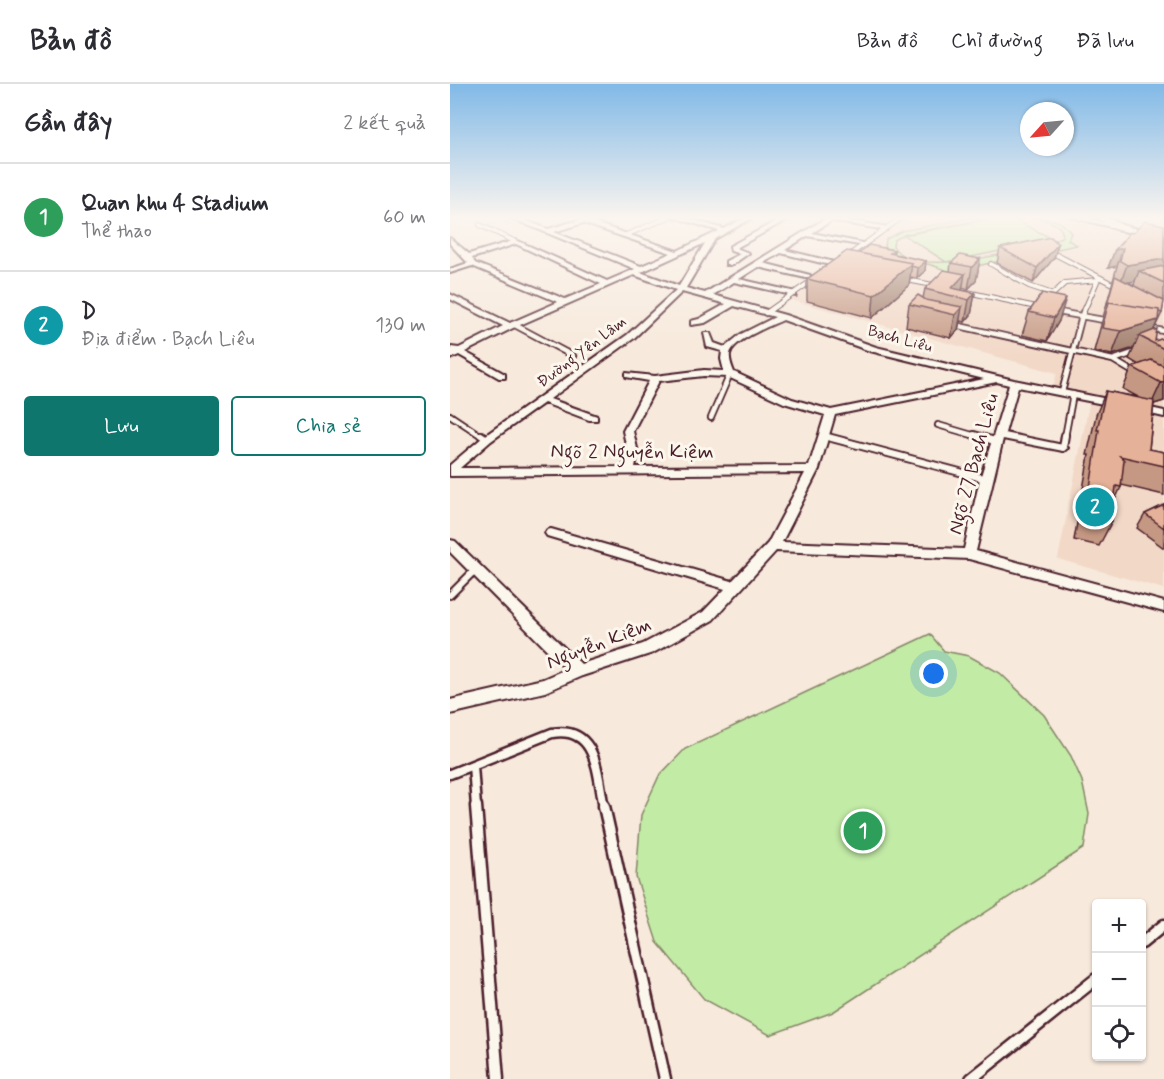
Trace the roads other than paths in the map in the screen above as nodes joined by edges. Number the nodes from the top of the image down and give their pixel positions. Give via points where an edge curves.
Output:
1 (464, 263) edge
2 (478, 263) edge
3 (563, 263) edge
4 (621, 263) edge
5 (654, 263) edge
6 (697, 263) edge
7 (829, 263) edge
8 (1071, 263) edge
9 (757, 264) joint
10 (991, 264) dead end
11 (835, 265) junction
12 (846, 267) edge
13 (450, 271) edge
14 (638, 271) junction
15 (826, 271) edge
16 (891, 276) edge
17 (807, 277) edge
18 (817, 277) edge
19 (731, 279) junction
20 (1098, 279) junction
21 (606, 283) junction
22 (936, 286) junction
23 (1130, 286) edge
24 (947, 288) edge
25 (1119, 288) junction
26 (681, 289) junction
27 (958, 290) edge
28 (1128, 292) edge
29 (929, 293) edge
30 (793, 294) junction
31 (1053, 294) junction
32 (450, 296) edge
33 (706, 296) junction
34 (565, 302) junction
35 (734, 303) junction
36 (1052, 310) edge
37 (766, 313) junction
38 (1081, 316) junction
39 (782, 317) junction
40 (1112, 322) edge
41 (694, 323) dead end
42 (946, 323) edge
43 (511, 325) junction
44 (1143, 328) edge
45 (1164, 331) edge
46 (707, 335) dead end
47 (1144, 349) edge
48 (727, 350) junction
49 (453, 351) edge
50 (1071, 351) junction
51 (573, 356) dead end
52 (1113, 360) junction
53 (730, 374) junction
54 (629, 375) dead end
55 (502, 376) dead end
56 (1144, 378) edge
57 (655, 379) junction
58 (996, 379) junction
59 (1014, 383) junction
60 (1062, 392) junction
61 (1073, 394) junction
62 (544, 400) junction
63 (831, 413) junction
64 (1164, 414) edge
65 (450, 415) edge
66 (593, 418) dead end
67 (711, 418) dead end
68 (938, 426) dead end
69 (824, 436) junction
70 (488, 439) junction
71 (999, 439) junction
72 (1063, 448) joint
73 (813, 469) junction
74 (628, 470) junction
75 (450, 471) edge
76 (986, 479) junction
77 (550, 532) dead end
78 (450, 544) edge
79 (773, 546) junction
80 (969, 554) junction
81 (476, 569) junction
82 (735, 587) junction
83 (450, 595) edge
84 (1164, 607) edge
85 (578, 671) junction
86 (450, 707) edge
87 (473, 765) junction
88 (450, 774) edge
89 (1164, 925) edge
90 (1146, 940) edge
91 (1092, 982) edge
92 (498, 1079) edge
93 (665, 1079) edge
94 (971, 1079) edge

1 - 13 street
2 - 34 street
3 - 21 street
4 - 14 street, Bạch Liêu
5 - 14 street
6 - 26 street, Đường Yên Lâm
7 - 11 street
8 - 20 lane
9 - 17 street
9 - 19 street
10 - 31 lane via 1029,286
11 - 12 lane
11 - 15 lane
14 - 21 street
14 - 26 street, Bạch Liêu
16 - 22 lane
18 - 30 lane
19 - 30 street
19 - 33 street
20 - 25 lane
20 - 31 lane via 1067,282
20 - 38 lane
21 - 34 street
22 - 24 lane
22 - 29 lane
23 - 25 lane
25 - 28 lane
26 - 33 street, Bạch Liêu
26 - 62 street, Đường Yên Lâm via 630,337
27 - 31 lane via 1043,308
30 - 37 lane
32 - 43 street
33 - 35 street, Bạch Liêu
34 - 43 street
35 - 37 street, Bạch Liêu
35 - 41 street
36 - 38 lane
37 - 39 street, Bạch Liêu
38 - 40 lane
38 - 50 lane
39 - 48 street
39 - 58 street, Bạch Liêu via 873,349
42 - 50 lane
43 - 49 street
43 - 51 lane
44 - 45 lane
46 - 48 street via 710,345
47 - 52 lane
48 - 53 street
49 - 55 street
50 - 52 lane
50 - 60 lane
52 - 56 lane
53 - 57 street
53 - 63 street via 788,401
53 - 67 lane
54 - 57 street
57 - 74 street via 629,428 633,453
58 - 59 street, Bạch Liêu
58 - 63 street
59 - 60 street, Bạch Liêu
59 - 71 street, Ngõ 27 Bạch Liêu
60 - 61 street, Bạch Liêu
61 - 64 street, Bạch Liêu
61 - 72 lane
62 - 66 street
62 - 70 street, Đường Yên Lâm
63 - 69 street, Nguyễn Kiệm
65 - 70 lane
68 - 71 lane
69 - 73 street, Nguyễn Kiệm
69 - 76 lane
70 - 75 street, Đường Yên Lâm
71 - 72 street
71 - 76 street, Ngõ 27 Bạch Liêu
73 - 74 street, Ngõ 2 Nguyễn Kiệm
73 - 79 street, Nguyễn Kiệm
74 - 75 street, Ngõ 2 Nguyễn Kiệm
76 - 80 street, Ngõ 27 Bạch Liêu
77 - 82 street
78 - 81 street
79 - 80 street
79 - 82 street, Nguyễn Kiệm
80 - 84 street
81 - 83 lane
81 - 85 street
82 - 85 street, Nguyễn Kiệm via 708,615 648,649
85 - 86 street, Nguyễn Kiệm via 545,685
87 - 88 lane
87 - 92 lane
87 - 93 lane via 562,731 582,737 591,749
89 - 90 lane
91 - 94 lane

